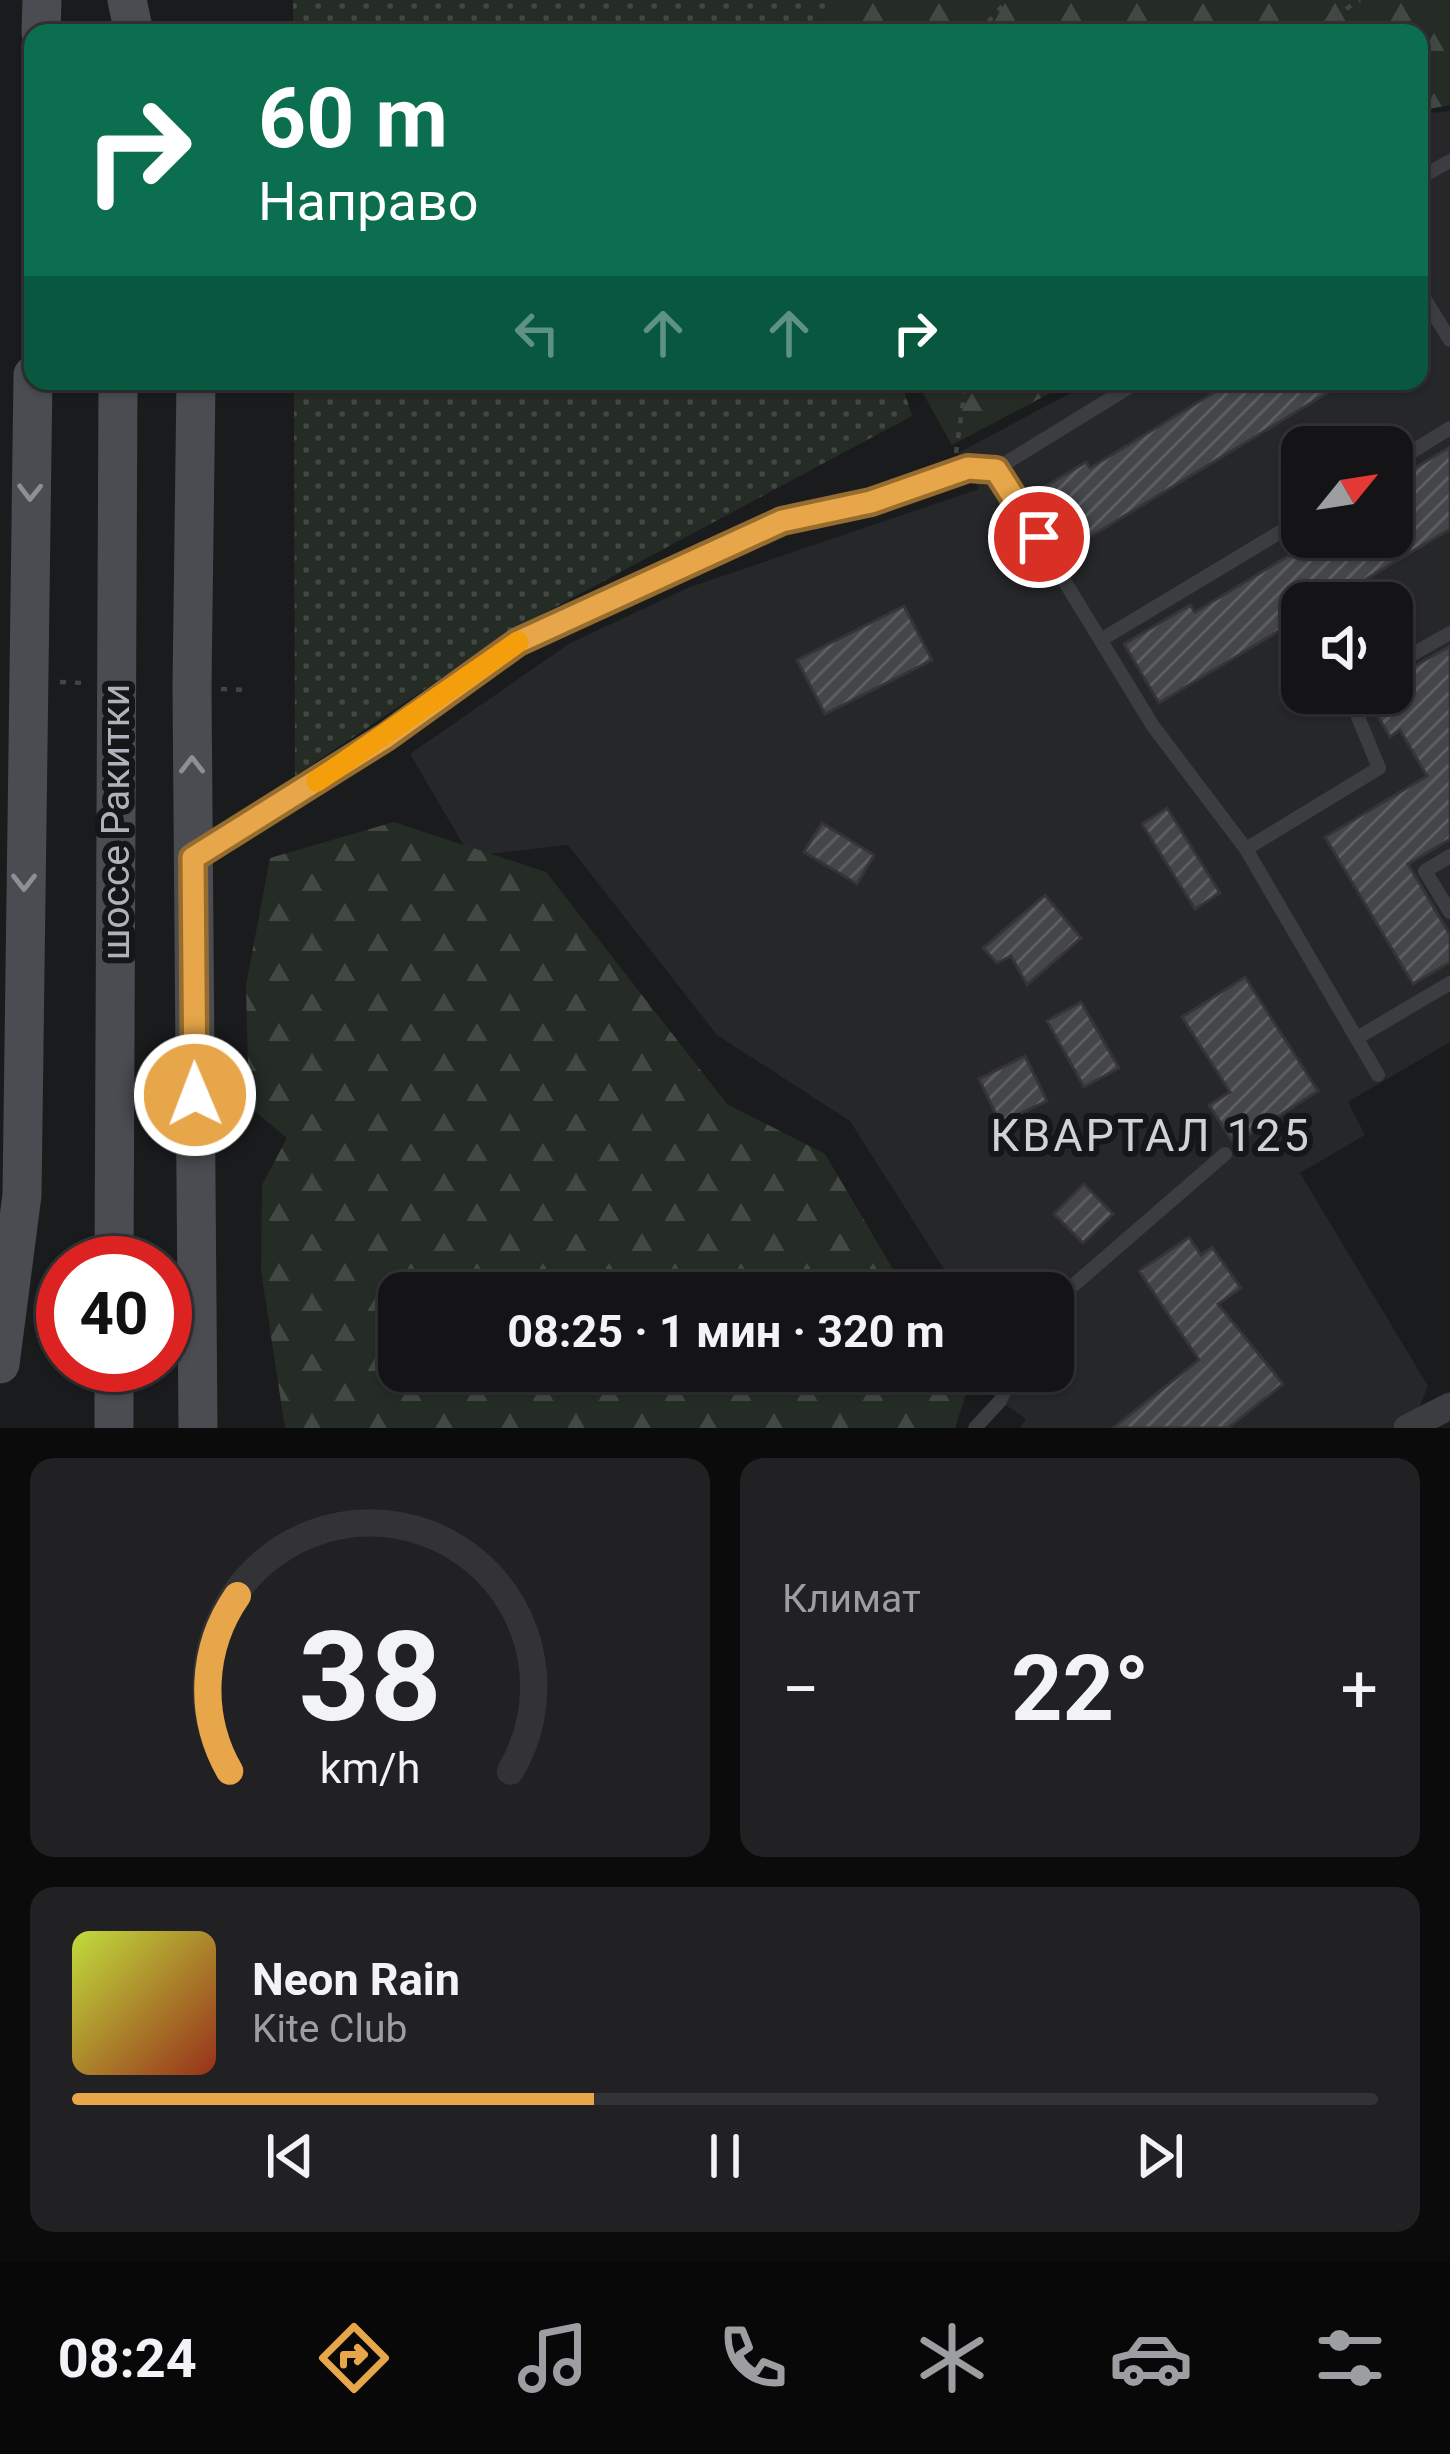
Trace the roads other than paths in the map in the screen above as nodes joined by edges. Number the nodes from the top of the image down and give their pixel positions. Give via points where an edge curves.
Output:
1 (1428, 305) edge
2 (1450, 340) edge
3 (33, 390) edge
4 (118, 390) edge
5 (196, 390) edge
6 (1125, 390) edge
7 (1450, 428) edge
8 (1413, 451) edge
9 (996, 470) junction
10 (1281, 532) edge
11 (1450, 633) edge
12 (1104, 638) junction
13 (1413, 654) edge
14 (1357, 714) edge
15 (1246, 849) junction
16 (1450, 856) edge
17 (193, 858) junction
18 (1450, 913) edge
19 (1450, 983) edge
20 (1357, 1038) junction
21 (1378, 1075) dead end
22 (0, 1144) edge
23 (1225, 1154) dead end
24 (22, 1195) junction
25 (114, 1236) edge
26 (1074, 1285) edge
27 (0, 1364) edge
28 (114, 1392) edge
29 (1004, 1392) edge
30 (1450, 1406) edge
31 (114, 1428) edge
32 (198, 1428) edge
33 (976, 1428) edge
34 (1407, 1428) edge

1 - 2 lane
3 -> 24 street
4 - 25 street, шоссе Ракитки
17 -> 5 street
6 - 9 lane
7 - 8 lane
9 - 12 lane
9 - 17 lane via 968,468 871,502 782,521 518,642 386,737
10 - 12 lane
11 - 13 lane
12 - 15 lane via 1153,726
14 - 15 lane via 1379,768
15 - 20 lane
16 - 18 lane via 1425,871
17 - 32 street
19 - 20 lane
20 - 21 lane
22 - 24 street
23 - 26 lane
24 - 27 street
28 - 31 street
29 - 33 lane
30 - 34 street

